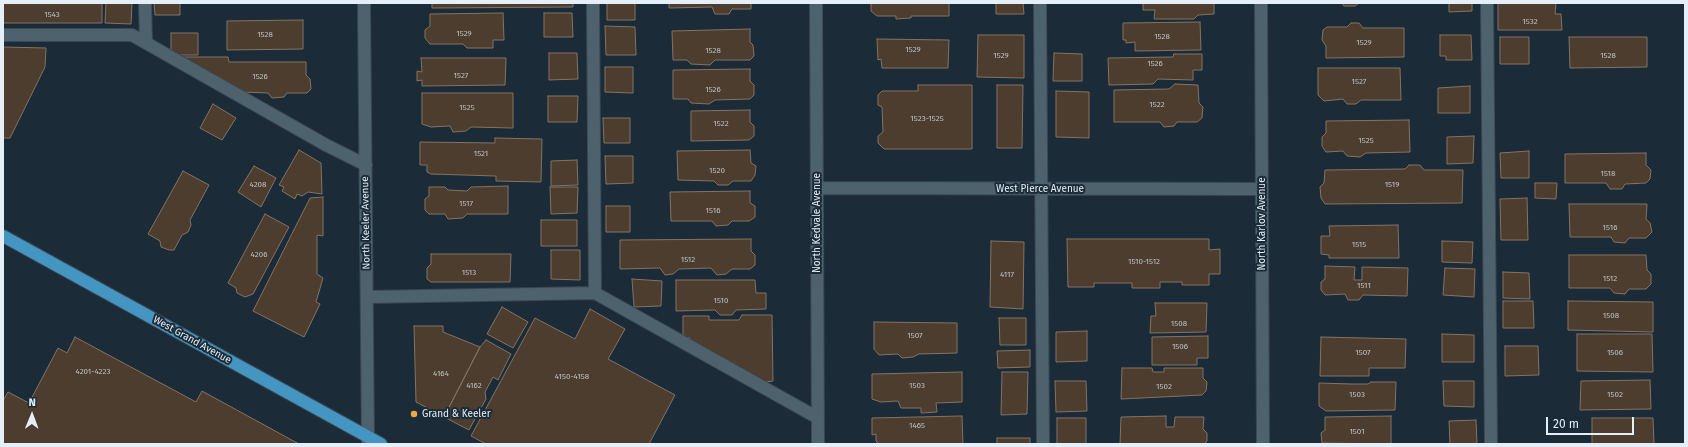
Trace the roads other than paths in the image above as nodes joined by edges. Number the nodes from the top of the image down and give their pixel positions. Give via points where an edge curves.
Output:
1 (145, 3) edge
2 (364, 3) edge
3 (594, 3) edge
4 (816, 3) edge
5 (1040, 3) edge
6 (1261, 3) edge
7 (1487, 3) edge
8 (3, 35) edge
9 (146, 43) junction
10 (366, 165) junction
11 (817, 188) junction
12 (1042, 189) junction
13 (1262, 189) junction
14 (3, 236) edge
15 (595, 293) junction
16 (367, 297) junction
17 (818, 418) junction
18 (368, 440) edge
19 (381, 444) edge
20 (818, 444) edge
21 (1043, 444) edge
22 (1263, 444) edge
23 (1491, 444) edge

1 - 9 street
2 - 10 street, North Keeler Avenue
3 - 15 street
4 - 11 street, North Kedvale Avenue
5 - 12 street
6 - 13 street, North Karlov Avenue
7 - 23 street
8 - 9 street via 132,35
9 - 10 street
10 - 16 street, North Keeler Avenue
11 - 12 street, West Pierce Avenue
11 - 17 street, North Kedvale Avenue
12 - 13 street, West Pierce Avenue
12 - 21 street
13 - 22 street, North Karlov Avenue
14 - 18 main road, West Grand Avenue
15 - 16 street
15 - 17 street
16 - 18 street, North Keeler Avenue
17 - 20 street, North Kedvale Avenue
18 - 19 main road, West Grand Avenue

